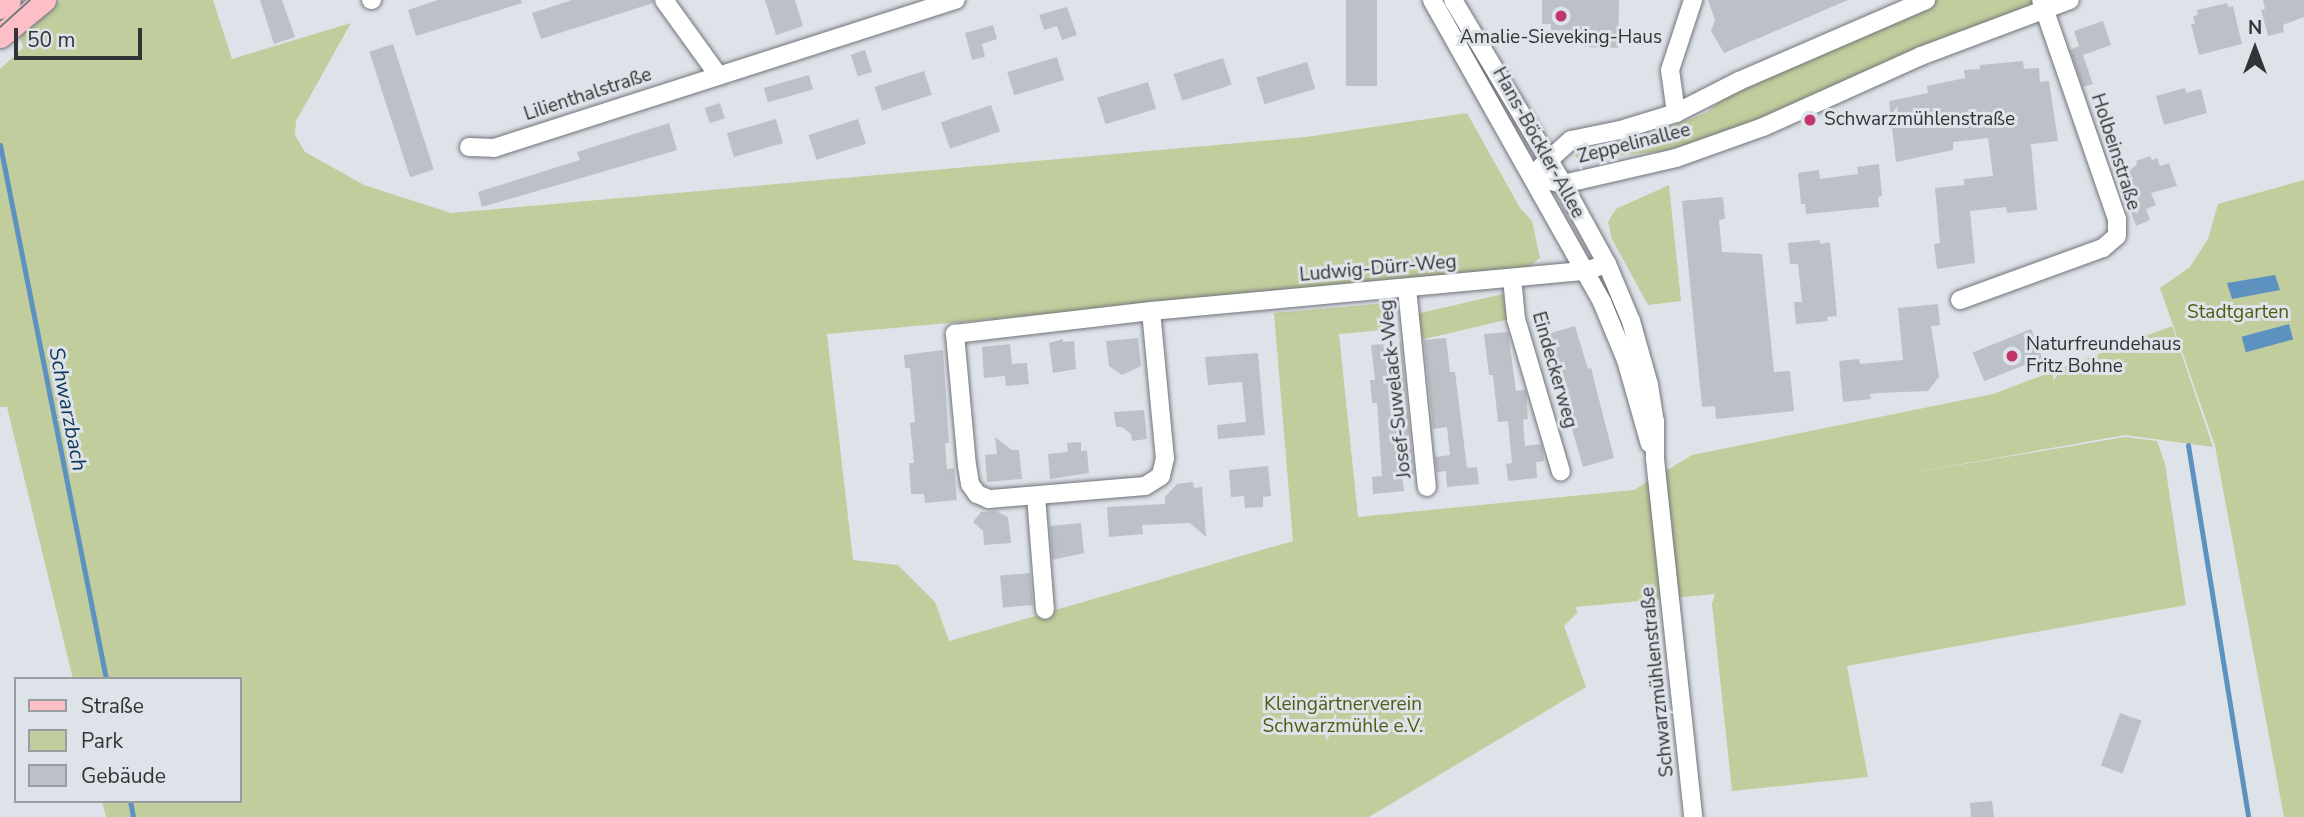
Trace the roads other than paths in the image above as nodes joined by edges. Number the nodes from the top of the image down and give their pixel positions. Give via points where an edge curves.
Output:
1 (9, 0) edge
2 (44, 0) edge
3 (664, 0) edge
4 (956, 0) edge
5 (1432, 0) edge
6 (1453, 0) edge
7 (1693, 0) edge
8 (1926, 0) edge
9 (2070, 0) edge
10 (2042, 4) edge
11 (0, 7) edge
12 (0, 36) edge
13 (718, 75) junction
14 (1676, 113) junction
15 (469, 147) dead end
16 (1549, 158) junction
17 (1533, 177) junction
18 (1563, 184) junction
19 (1607, 264) junction
20 (1585, 271) junction
21 (1512, 278) junction
22 (1407, 288) junction
23 (1959, 300) dead end
24 (1152, 311) junction
25 (1655, 459) junction
26 (1561, 472) dead end
27 (1427, 487) dead end
28 (1036, 496) junction
29 (1045, 610) dead end
30 (1693, 817) edge

1 - 11 main road
2 - 12 main road
3 - 13 street
4 - 13 street, Lilienthalstraße
5 - 17 street, Hans-Böckler-Allee
6 - 16 street, Hans-Böckler-Allee
7 - 14 street via 1670,70
8 - 14 street, Zeppelinallee
9 - 10 street, Zeppelinallee
10 - 18 street, Zeppelinallee via 1763,127 1676,158
10 - 23 street, Holbeinstraße via 2117,219 2117,236 2103,247
13 - 15 street, Lilienthalstraße via 494,148
14 - 16 street, Zeppelinallee via 1571,140
16 - 17 street, Zeppelinallee
16 - 18 street, Hans-Böckler-Allee
17 - 18 street, Zeppelinallee
17 - 20 street, Hans-Böckler-Allee
18 - 19 street, Hans-Böckler-Allee
19 - 20 street, Ludwig-Dürr-Weg
19 - 25 street, Schwarzmühlenstraße via 1631,321 1649,385
20 - 21 street, Ludwig-Dürr-Weg
20 - 25 street, Schwarzmühlenstraße via 1616,331
21 - 22 street, Ludwig-Dürr-Weg
21 - 26 street, Eindeckerweg via 1516,319
22 - 24 street, Ludwig-Dürr-Weg
22 - 27 street, Josef-Suwelack-Weg
24 - 28 street, Ludwig-Dürr-Weg via 1165,458 1161,476 1145,486
24 - 28 street, Ludwig-Dürr-Weg via 955,334 970,484 977,494 989,499
25 - 30 street, Schwarzmühlenstraße
28 - 29 street

